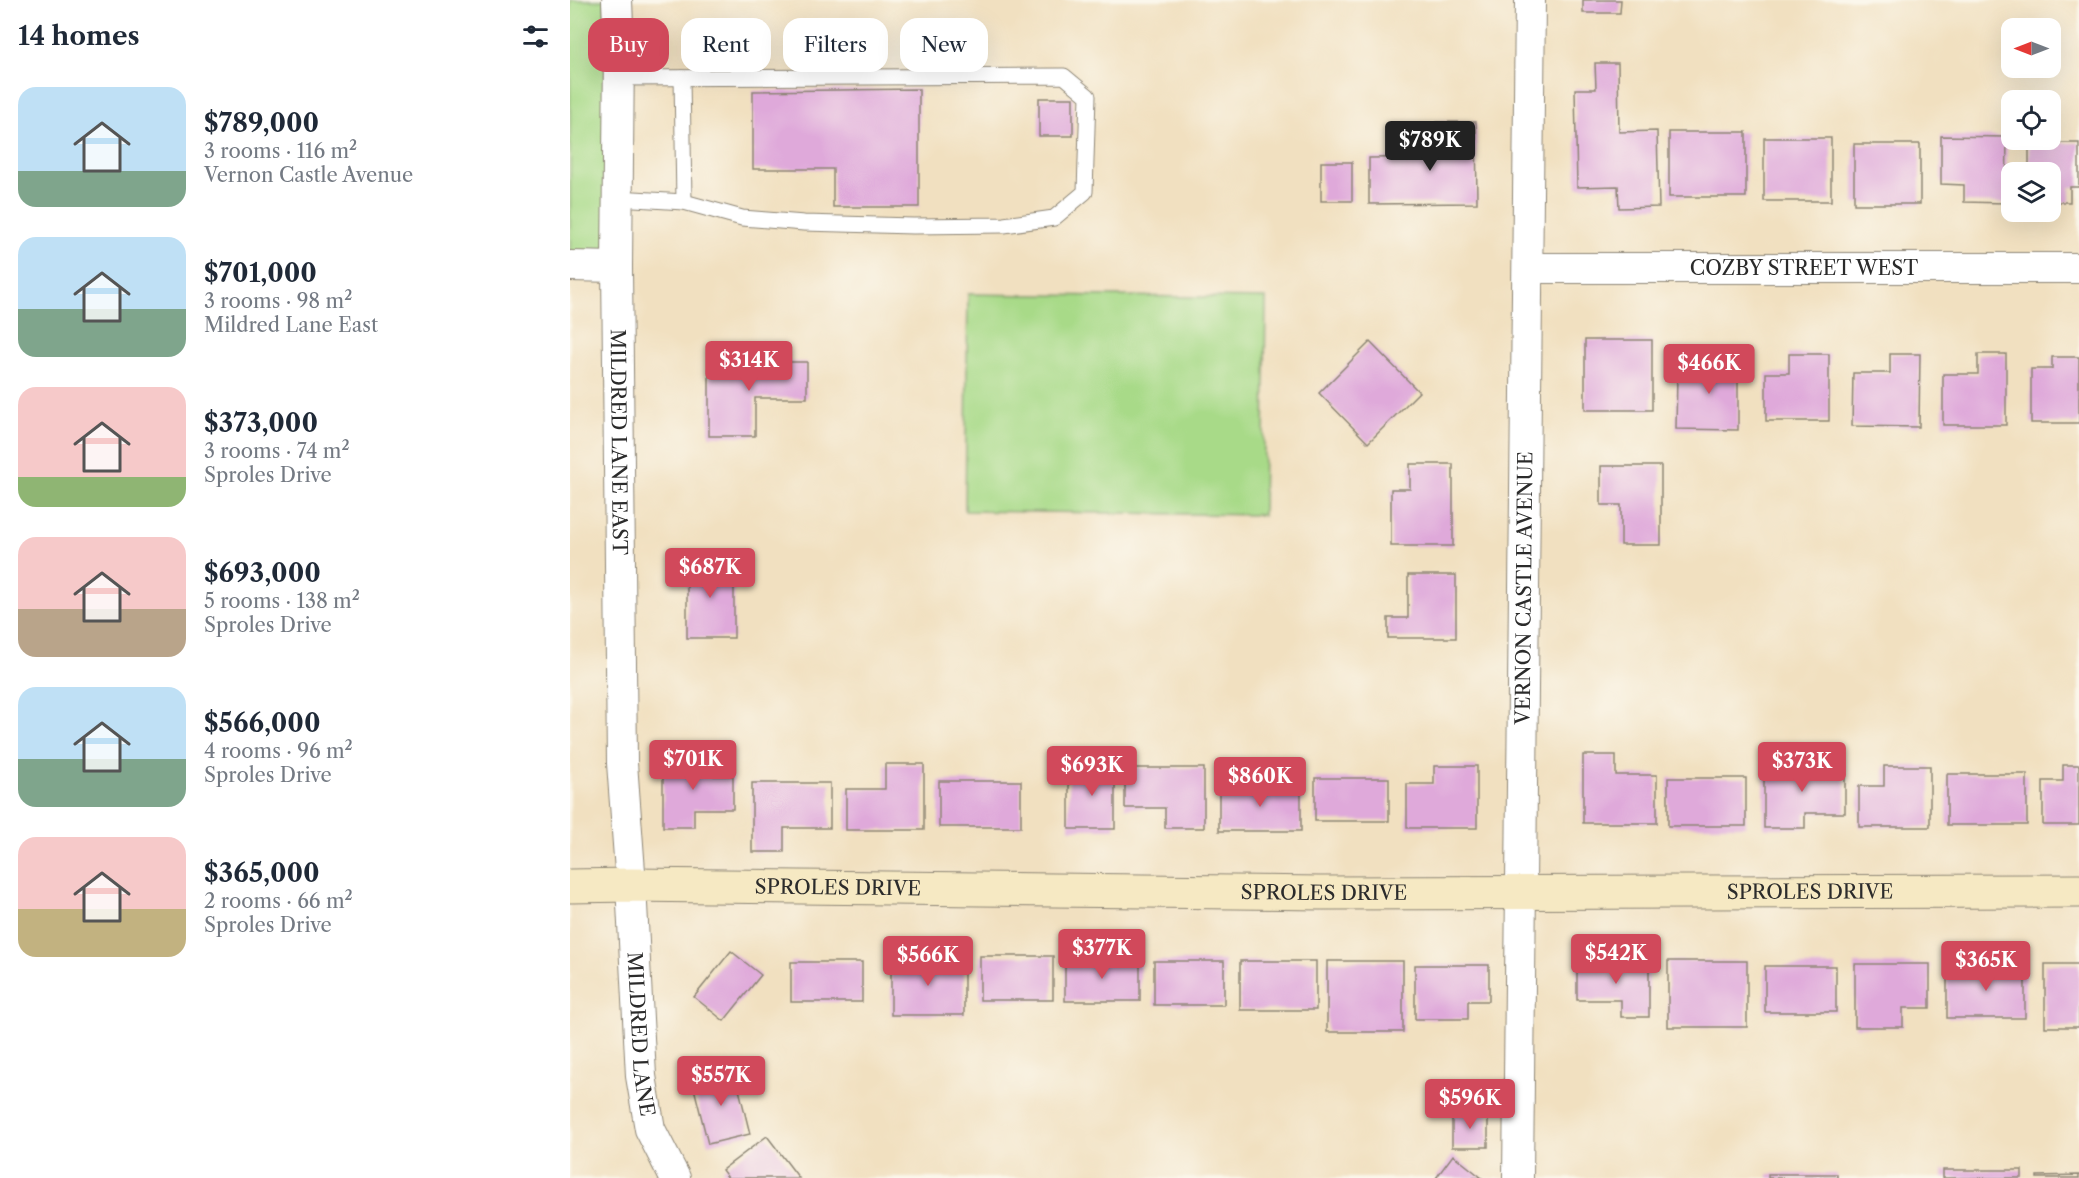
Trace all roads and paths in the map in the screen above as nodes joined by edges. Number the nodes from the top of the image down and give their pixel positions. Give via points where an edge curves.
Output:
1 (617, 0) edge
2 (1530, 0) edge
3 (619, 78) junction
4 (682, 78) junction
5 (618, 198) junction
6 (684, 202) junction
7 (570, 266) edge
8 (617, 267) junction
9 (1528, 268) junction
10 (2079, 268) edge
11 (632, 885) junction
12 (570, 886) edge
13 (2079, 891) edge
14 (1522, 893) junction
15 (675, 1178) edge
16 (1518, 1178) edge

1 - 3 street, MILDRED LANE EAST
2 - 9 street, VERNON CASTLE AVENUE
3 - 4 lane
3 - 5 street, MILDRED LANE EAST
4 - 6 lane
4 - 6 lane via 1064,76 1088,96 1085,192 1054,218 1004,225 804,223 742,218
5 - 6 lane
5 - 8 street, MILDRED LANE EAST
7 - 8 street
8 - 11 street, MILDRED LANE EAST via 622,763
9 - 10 street, COZBY STREET WEST
9 - 14 street, VERNON CASTLE AVENUE
11 - 12 street, SPROLES DRIVE
11 - 14 street, SPROLES DRIVE
11 - 15 street, MILDRED LANE via 641,1076 651,1129
13 - 14 street, SPROLES DRIVE
14 - 16 street, VERNON CASTLE AVENUE

